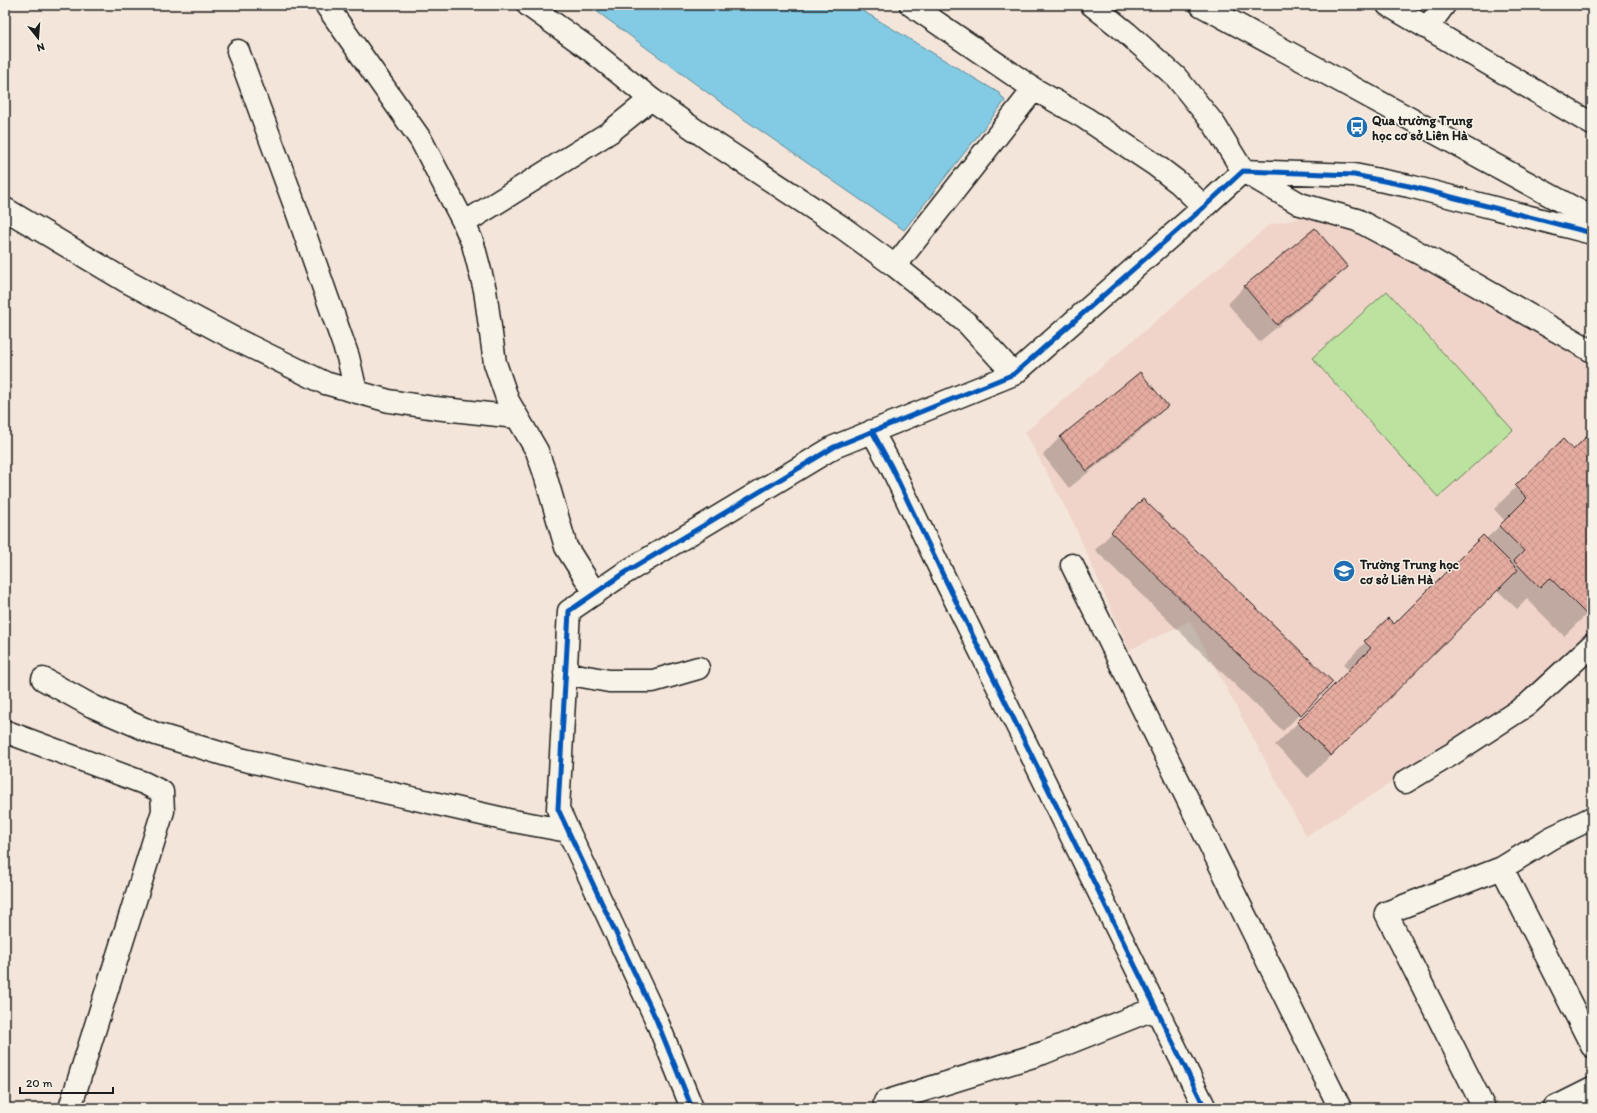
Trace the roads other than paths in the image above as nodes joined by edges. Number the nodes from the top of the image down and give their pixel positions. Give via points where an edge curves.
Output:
1 (326, 5) edge
2 (528, 5) edge
3 (911, 5) edge
4 (1092, 5) edge
5 (1201, 5) edge
6 (1388, 5) edge
7 (1444, 5) edge
8 (1427, 28) junction
9 (238, 51) dead end
10 (1034, 89) junction
11 (651, 99) junction
12 (1592, 124) edge
13 (1243, 170) junction
14 (1204, 208) junction
15 (5, 209) edge
16 (1592, 218) edge
17 (464, 223) junction
18 (1592, 233) edge
19 (895, 266) junction
20 (1592, 351) edge
21 (1014, 374) junction
22 (356, 392) junction
23 (516, 417) junction
24 (872, 431) junction
25 (1072, 565) dead end
26 (595, 593) junction
27 (1592, 645) edge
28 (698, 668) dead end
29 (565, 673) junction
30 (43, 679) dead end
31 (7, 732) dead end
32 (1405, 782) dead end
33 (1592, 818) edge
34 (568, 831) junction
35 (1502, 868) junction
36 (1156, 1008) junction
37 (1592, 1046) edge
38 (1592, 1089) edge
39 (885, 1102) dead end
40 (70, 1108) edge
41 (692, 1108) edge
42 (1205, 1108) edge
43 (1340, 1108) edge
44 (1484, 1108) edge
45 (1554, 1108) edge

1 - 17 street via 421,140
2 - 11 street via 588,48
3 - 10 street
4 - 13 street via 1128,33 1176,77 1214,124
5 - 16 street
6 - 8 street
7 - 8 street
8 - 12 street
9 - 22 street via 348,357
10 - 14 street via 1085,118 1154,164 1179,183
10 - 19 street
11 - 17 street via 610,132
11 - 19 street
13 - 14 street
13 - 18 street via 1354,175 1409,186
13 - 20 street via 1300,204 1357,220
14 - 21 street
15 - 22 street via 126,281 235,339 325,383
17 - 23 street via 473,244 485,290 495,362
19 - 21 street via 968,324
21 - 24 street
22 - 23 street via 389,401
23 - 26 street via 537,451 566,547
24 - 26 street via 834,447
24 - 36 street
25 - 43 street
26 - 29 street via 569,611
27 - 32 street via 1528,704
28 - 29 street via 653,680 608,681
29 - 34 street via 558,809
30 - 34 street via 92,706 156,734 240,759 508,820
31 - 40 street via 162,792 163,811
33 - 35 street via 1551,838
34 - 41 street via 656,1019
35 - 37 street
35 - 44 street via 1386,913
36 - 39 street via 1043,1053
36 - 42 street
38 - 45 street

